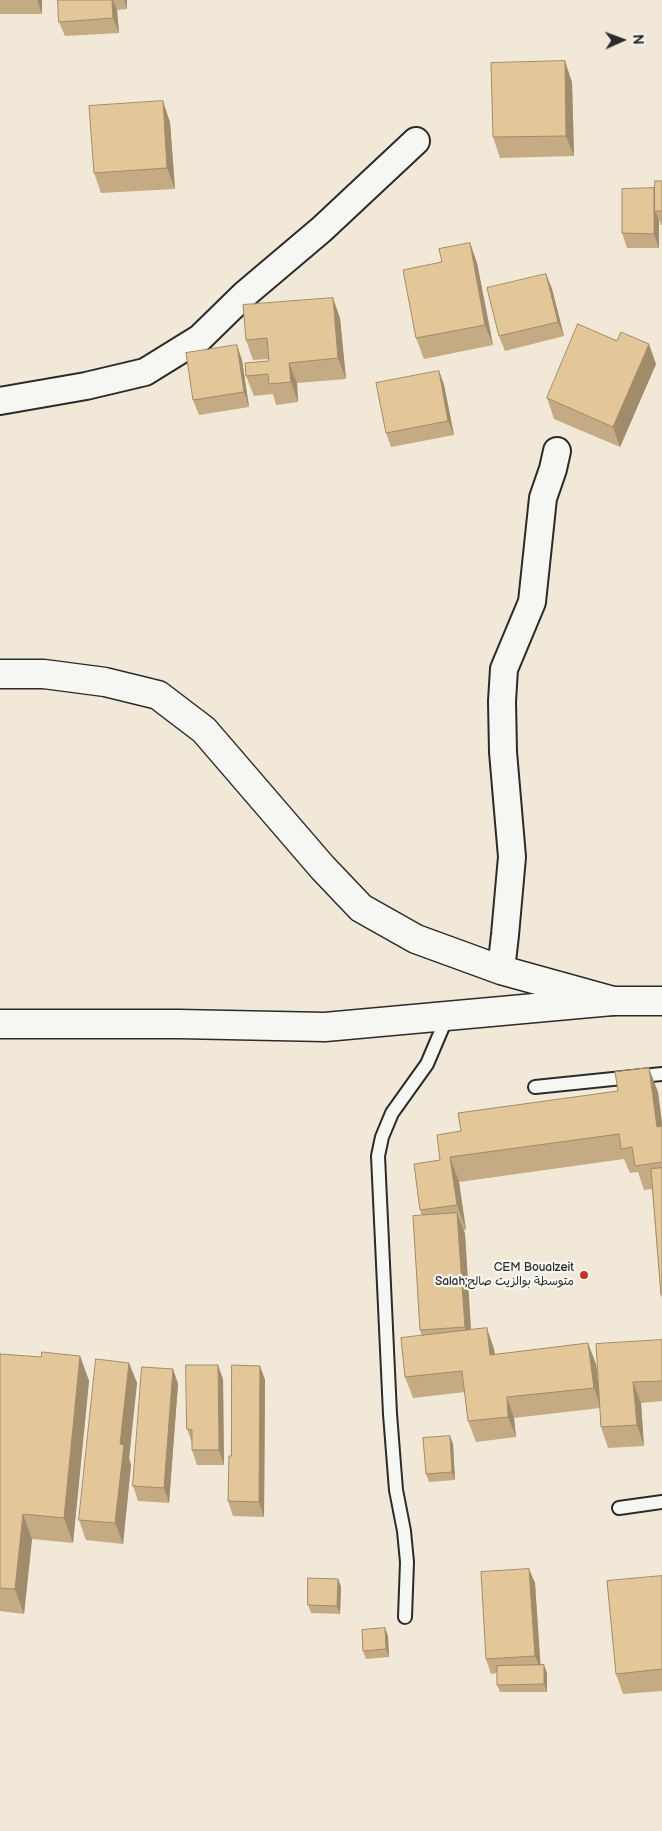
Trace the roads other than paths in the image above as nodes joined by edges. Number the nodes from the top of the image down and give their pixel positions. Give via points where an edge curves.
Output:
1 (416, 141) dead end
2 (0, 401) edge
3 (557, 451) dead end
4 (0, 674) edge
5 (501, 970) junction
6 (614, 1001) junction
7 (662, 1001) edge
8 (447, 1017) junction
9 (0, 1024) edge
10 (662, 1074) edge
11 (535, 1087) dead end
12 (662, 1502) edge
13 (619, 1508) dead end
14 (406, 1617) dead end

1 - 2 street via 200,338 184,348 145,372
3 - 5 street via 543,498 532,602 504,669 503,752 512,857
4 - 5 main road via 44,674 105,682 158,695 204,730 361,908 416,939
5 - 6 main road
6 - 7 main road
6 - 8 main road
8 - 9 main road via 325,1027
8 - 14 lane via 427,1064 392,1113 378,1156 390,1414 396,1490 407,1562
10 - 11 lane
12 - 13 lane

